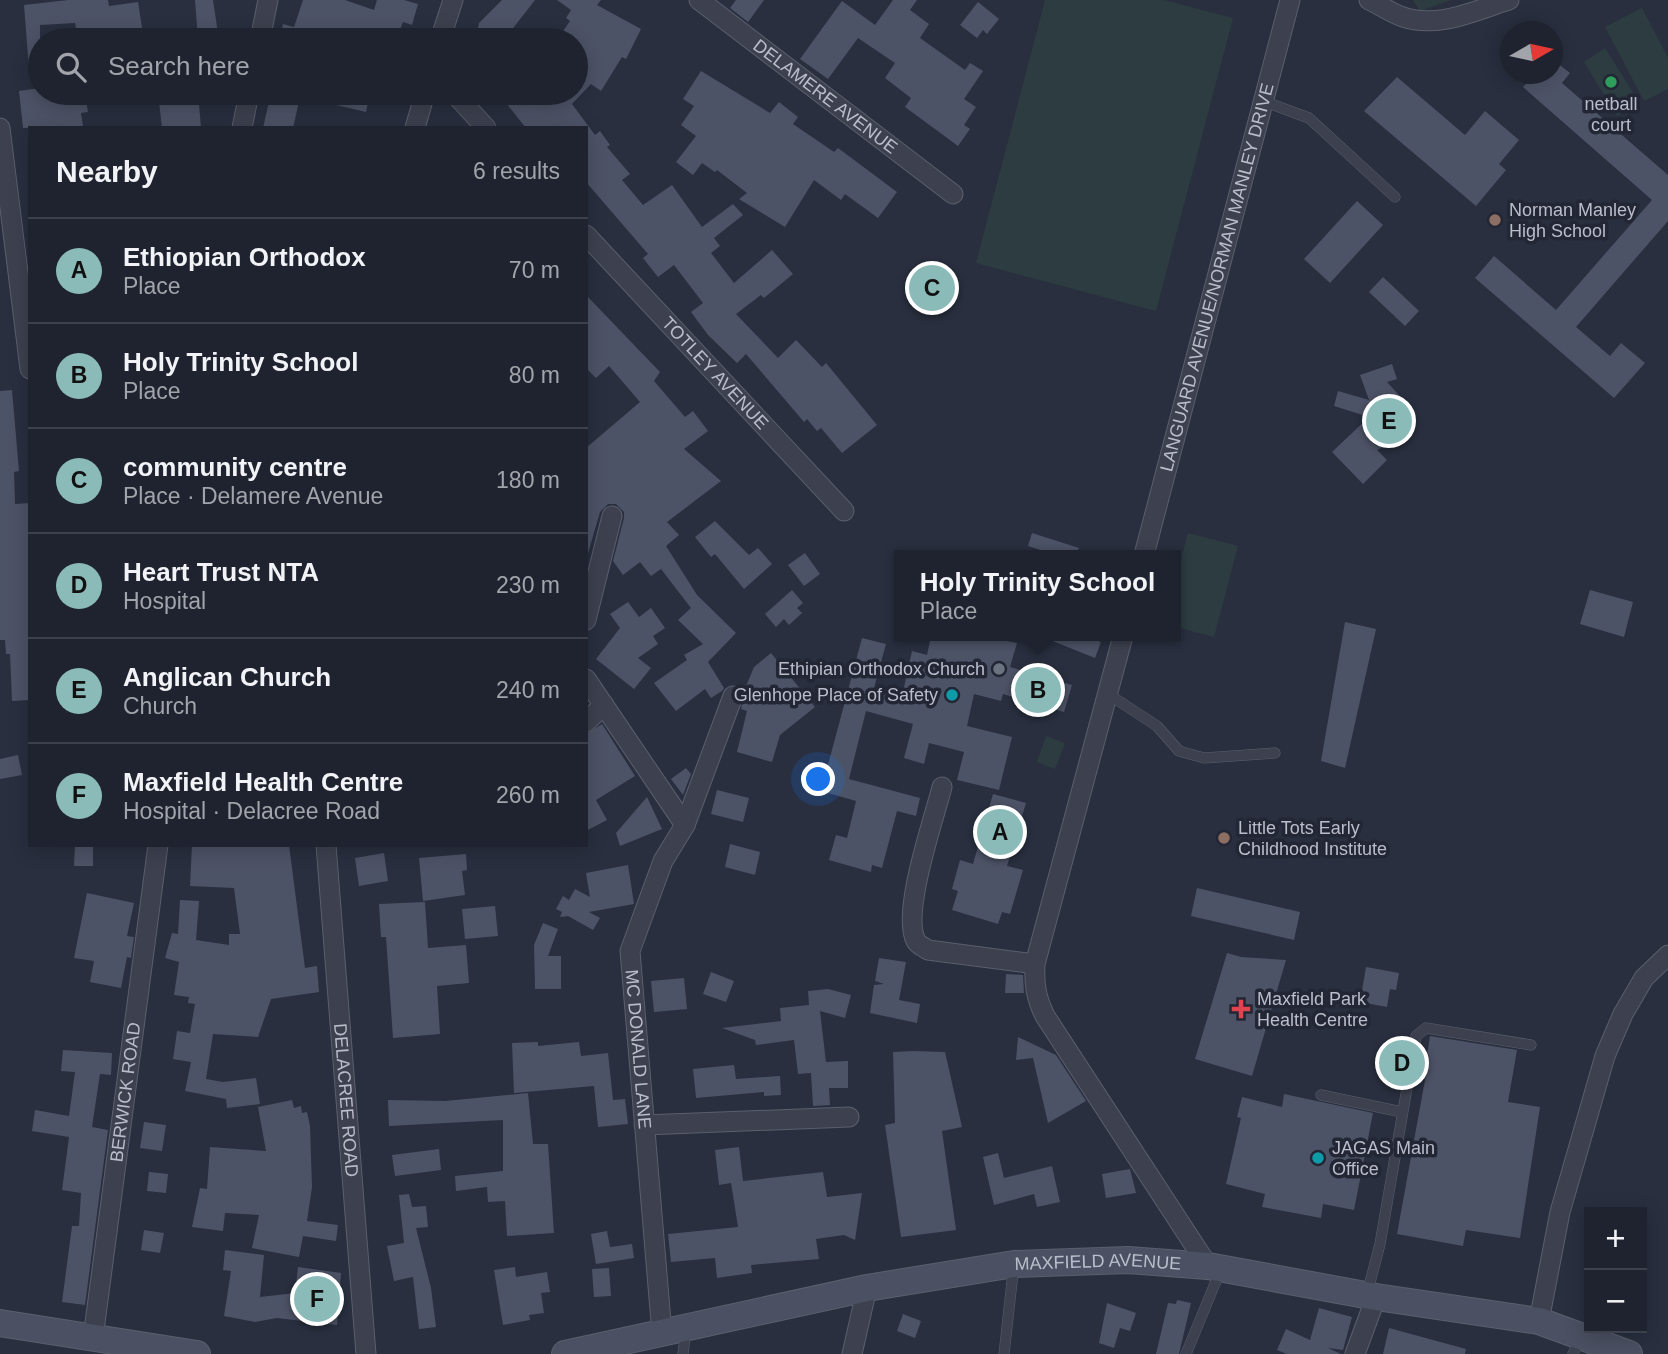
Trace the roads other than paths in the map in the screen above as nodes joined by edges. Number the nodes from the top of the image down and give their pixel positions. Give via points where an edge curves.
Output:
1 (268, 0) edge
2 (453, 0) edge
3 (699, 0) edge
4 (1290, 0) edge
5 (1368, 0) edge
6 (1509, 0) edge
7 (262, 28) edge
8 (444, 28) edge
9 (1263, 101) junction
10 (247, 105) edge
11 (422, 105) edge
12 (465, 105) edge
13 (242, 126) edge
14 (416, 126) edge
15 (484, 126) edge
16 (0, 128) edge
17 (5, 193) edge
18 (953, 194) dead end
19 (1395, 197) dead end
20 (588, 237) edge
21 (28, 355) edge
22 (844, 512) dead end
23 (612, 516) dead end
24 (1145, 550) edge
25 (588, 612) edge
26 (1122, 641) edge
27 (588, 682) edge
28 (1108, 694) junction
29 (733, 696) dead end
30 (604, 705) junction
31 (588, 720) edge
32 (1275, 753) dead end
33 (942, 787) dead end
34 (685, 825) junction
35 (158, 847) edge
36 (327, 847) edge
37 (1668, 955) edge
38 (1035, 964) junction
39 (1531, 1045) dead end
40 (1321, 1095) dead end
41 (1402, 1112) junction
42 (849, 1117) dead end
43 (644, 1125) junction
44 (1014, 1264) junction
45 (1215, 1268) junction
46 (867, 1288) junction
47 (1371, 1296) junction
48 (1539, 1321) junction
49 (0, 1323) edge
50 (93, 1338) junction
51 (677, 1339) edge
52 (1577, 1344) edge
53 (197, 1354) edge
54 (366, 1354) edge
55 (565, 1354) edge
56 (852, 1354) edge
57 (1004, 1354) edge
58 (1186, 1354) edge
59 (1355, 1354) edge
60 (1629, 1354) edge

1 - 7 street
2 - 8 street
3 - 18 street, DELAMERE AVENUE
4 - 9 street, LANGUARD AVENUE/NORMAN MANLEY DRIVE
5 - 6 street via 1404,17 1427,21 1451,19
9 - 19 lane via 1309,118
9 - 24 street, LANGUARD AVENUE/NORMAN MANLEY DRIVE
10 - 13 street
11 - 14 street
12 - 15 street
16 - 17 street
17 - 21 street
20 - 22 street, TOTLEY AVENUE
23 - 25 street
26 - 28 street
27 - 30 street
28 - 32 lane via 1157,726 1179,751 1204,758
28 - 38 street
29 - 34 street, MC DONALD LANE
30 - 31 street
30 - 34 street
33 - 38 street via 916,886 912,929 917,943 928,950
34 - 43 street, MC DONALD LANE via 663,861 630,951
35 - 50 street, BERWICK ROAD
36 - 54 street, DELACREE ROAD
37 - 48 street via 1644,978 1605,1056 1560,1212
38 - 45 street via 1037,1000 1045,1016
39 - 41 lane via 1420,1030
40 - 41 lane
41 - 47 lane
42 - 43 street
43 - 51 street, MC DONALD LANE
44 - 45 main road, MAXFIELD AVENUE via 1128,1260
44 - 46 main road, MAXFIELD AVENUE
44 - 57 lane
45 - 47 main road, MAXFIELD AVENUE
45 - 58 lane
46 - 51 main road, MAXFIELD AVENUE
46 - 56 street
47 - 48 main road, MAXFIELD AVENUE
47 - 59 street
48 - 52 main road, MAXFIELD AVENUE
49 - 50 main road
50 - 53 main road
51 - 55 main road, MAXFIELD AVENUE
52 - 60 main road, MAXFIELD AVENUE

